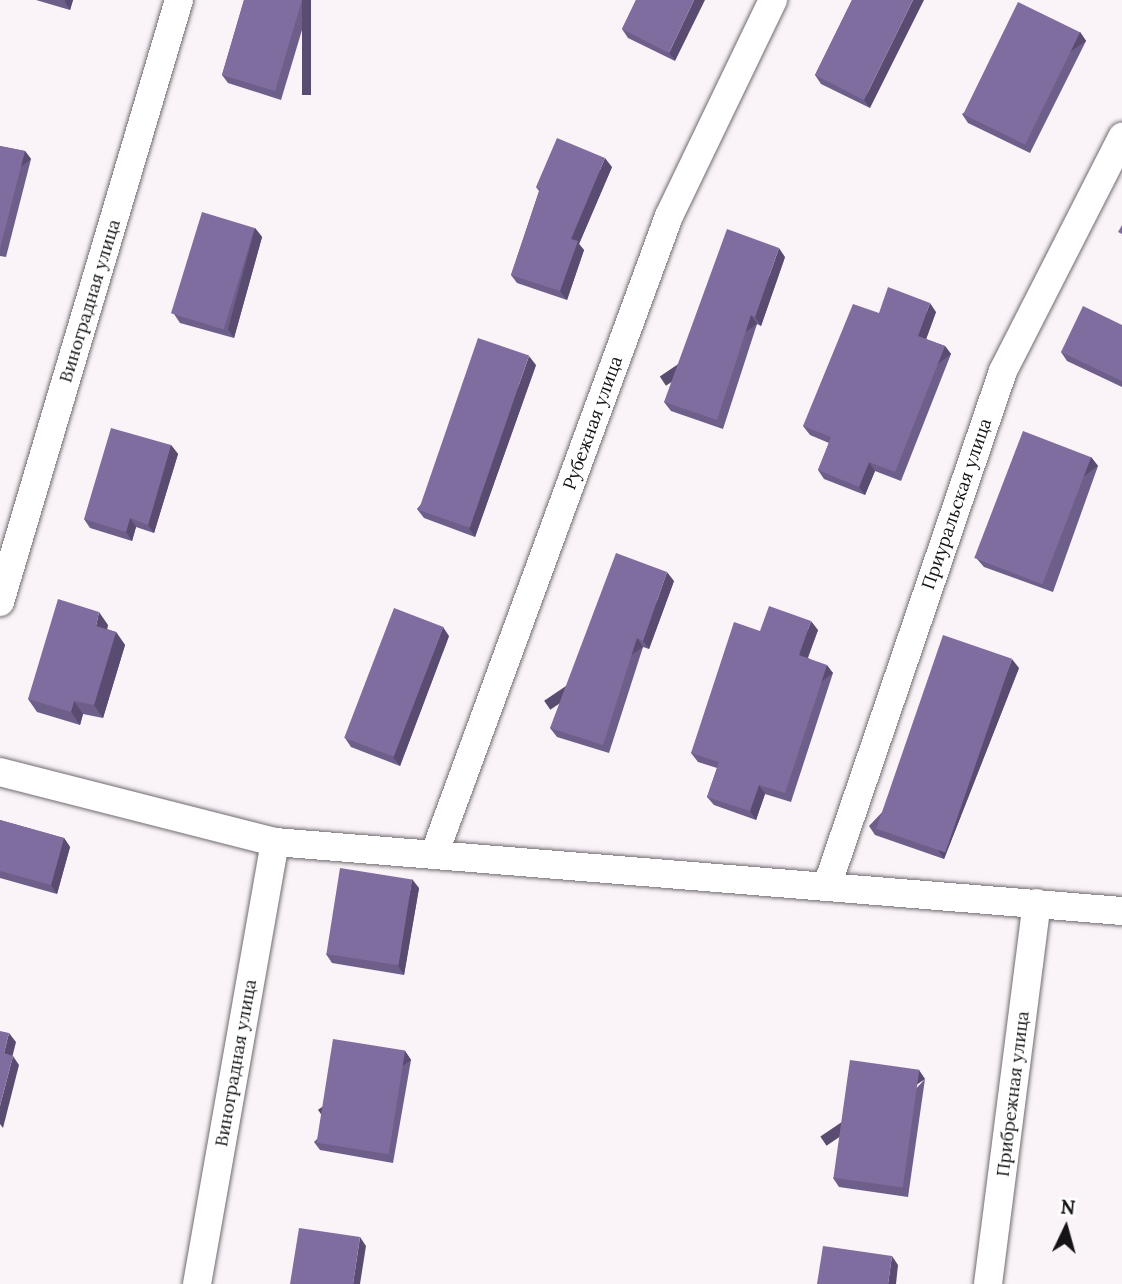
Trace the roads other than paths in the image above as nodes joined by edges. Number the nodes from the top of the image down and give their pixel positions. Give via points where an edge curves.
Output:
1 (179, 0) edge
2 (772, 0) edge
3 (1122, 137) edge
4 (0, 602) edge
5 (0, 772) edge
6 (275, 842) junction
7 (434, 855) junction
8 (827, 886) junction
9 (1037, 903) junction
10 (1122, 911) edge
11 (197, 1284) edge
12 (988, 1284) edge

1 - 4 street, Виноградная улица
2 - 7 street, Рубежная улица via 669,216
3 - 8 street, Приуральская улица via 1003,371
5 - 6 street
6 - 7 street
6 - 11 street, Виноградная улица
7 - 8 street
8 - 9 street
9 - 10 street
9 - 12 street, Прибрежная улица

